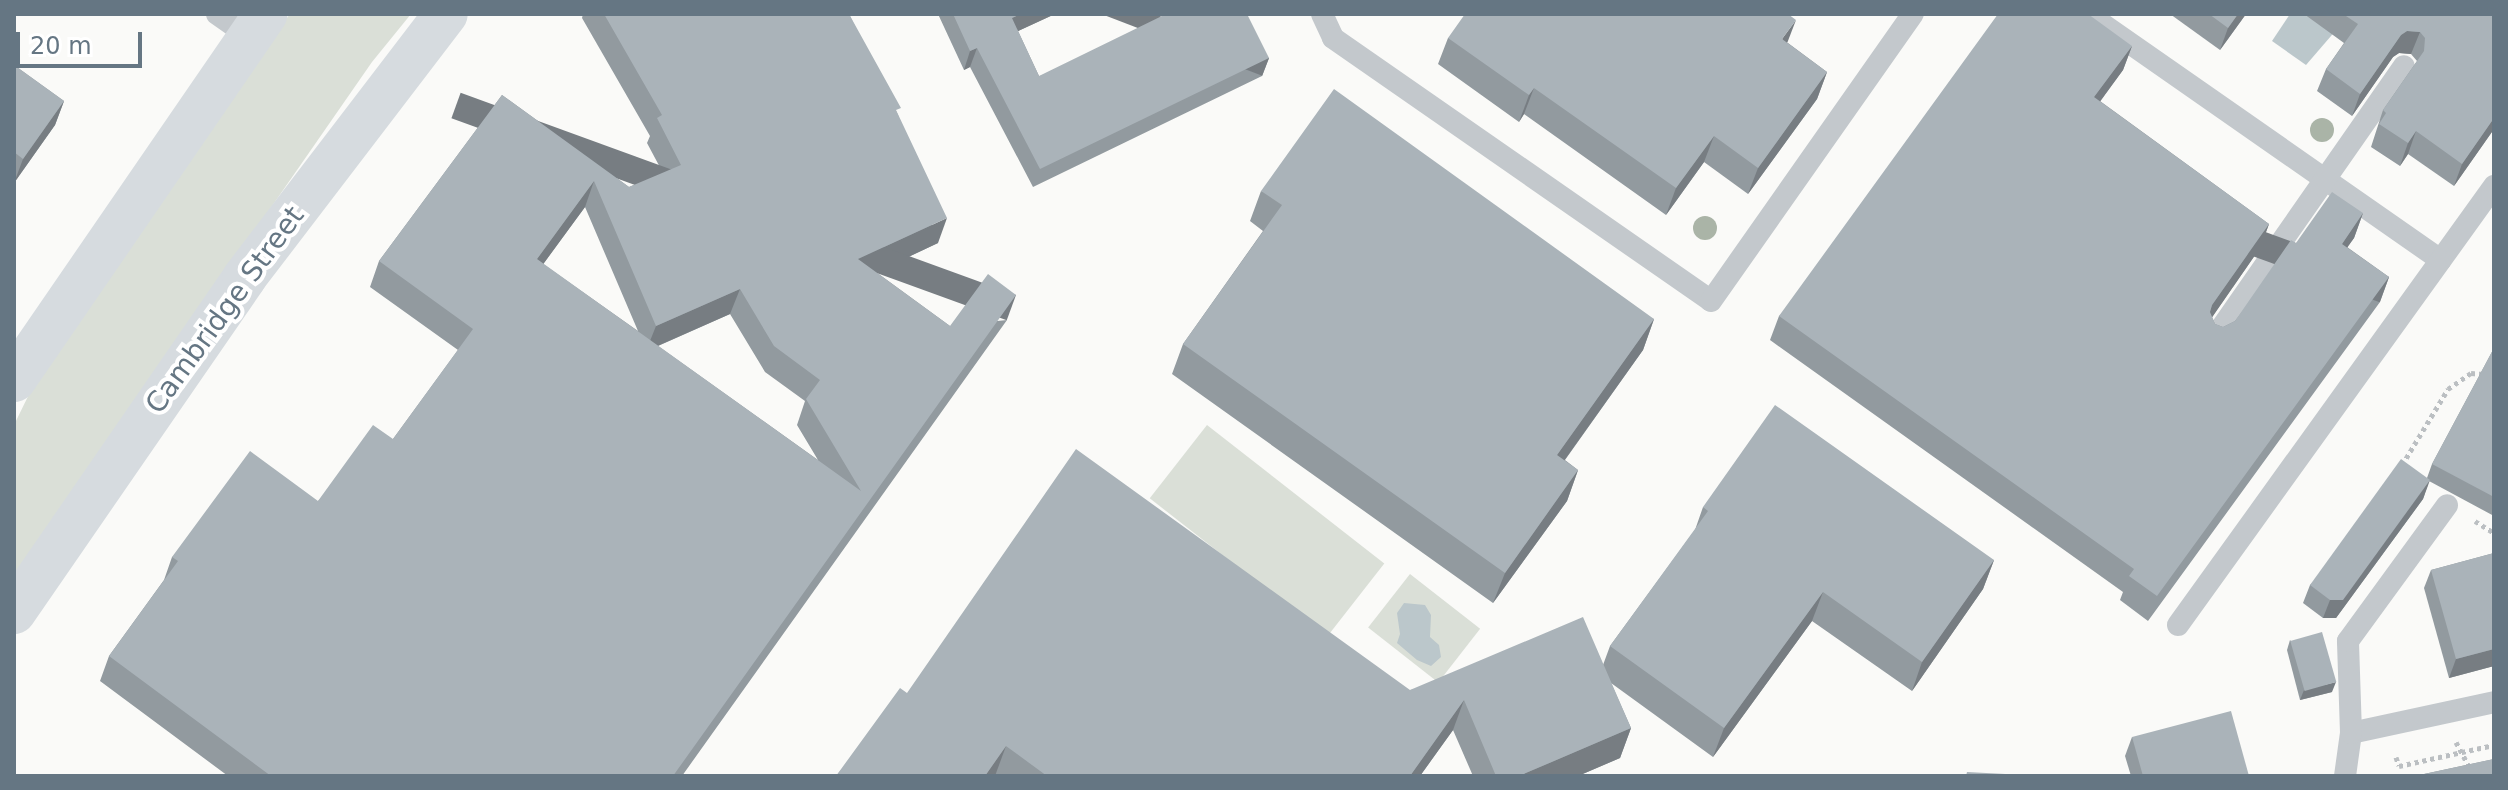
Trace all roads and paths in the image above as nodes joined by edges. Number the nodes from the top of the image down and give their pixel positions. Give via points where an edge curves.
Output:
1 (446, 14) edge
2 (1322, 14) edge
3 (2088, 14) edge
4 (1912, 15) edge
5 (244, 22) edge
6 (2404, 66) dead end
7 (2326, 181) junction
8 (2494, 186) edge
9 (2441, 260) junction
10 (2215, 337) edge
11 (2489, 365) edge
12 (14, 380) edge
13 (2447, 505) junction
14 (2494, 533) edge
15 (14, 612) edge
16 (2178, 625) dead end
17 (2494, 702) edge
18 (2351, 733) junction
19 (2345, 776) edge

1 - 15 street, Cambridge Street via 244,278
2 - 4 lane via 1333,38 1711,301
3 - 7 lane
5 - 12 street
6 - 7 lane
7 - 9 lane
7 - 10 lane
8 - 9 lane
9 - 16 lane
11 - 13 path via 2482,376 2471,373 2448,389 2401,467
13 - 14 path
13 - 18 lane via 2348,641
17 - 18 lane
18 - 19 lane

